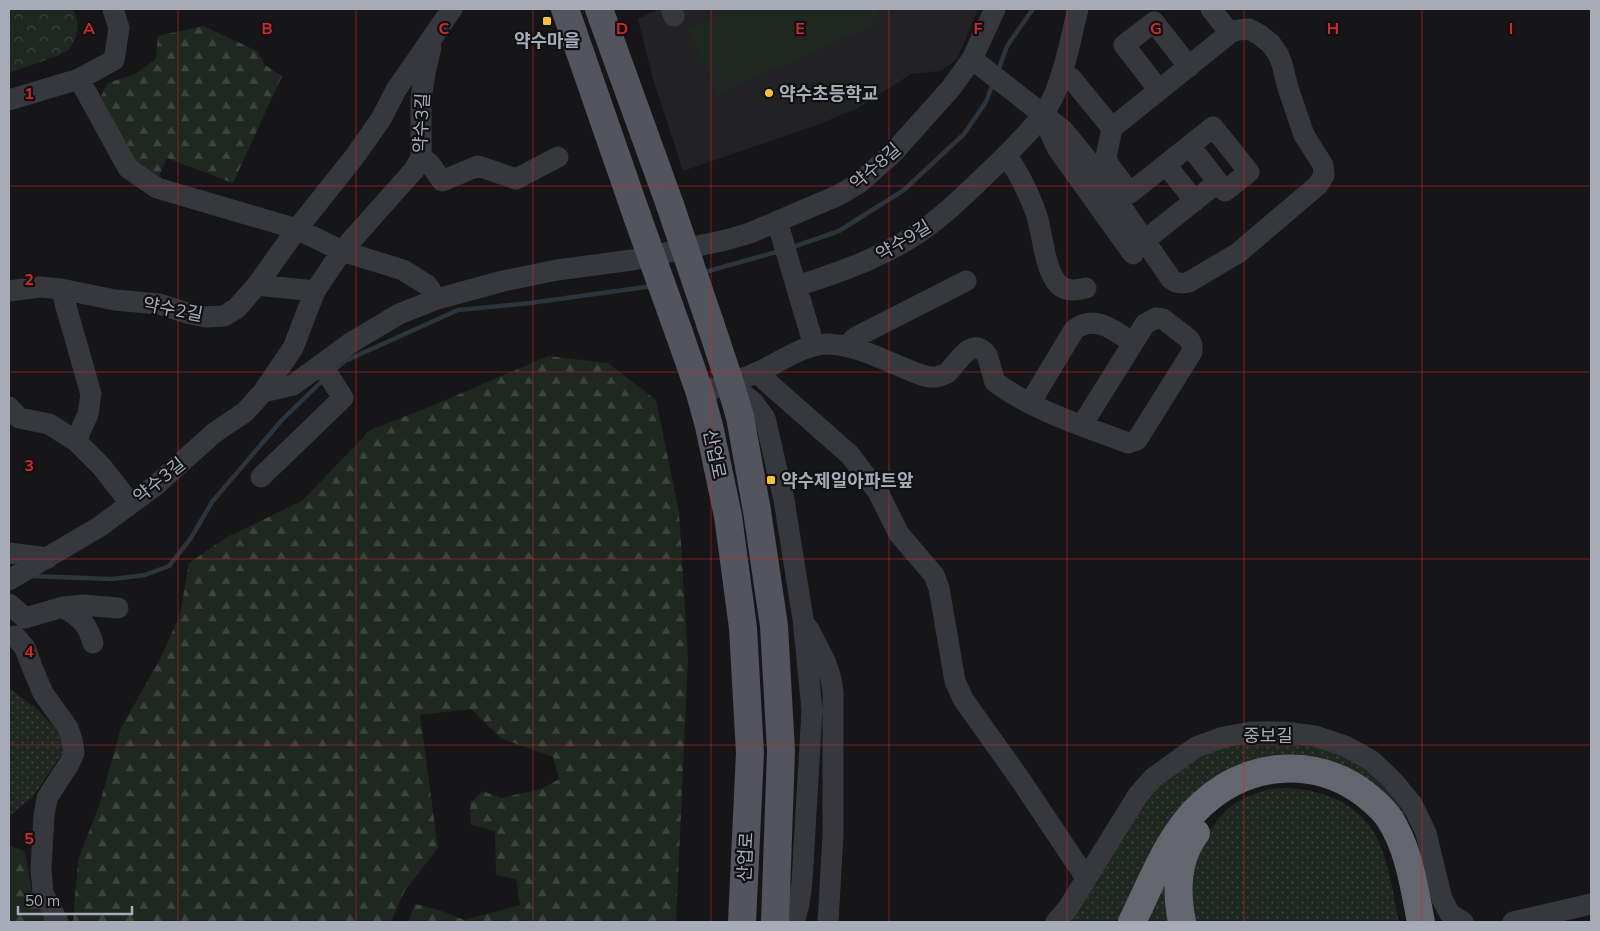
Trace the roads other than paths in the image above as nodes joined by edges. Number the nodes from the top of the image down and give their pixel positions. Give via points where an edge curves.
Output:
1 (113, 9) edge
2 (452, 9) edge
3 (565, 9) edge
4 (599, 9) edge
5 (995, 9) edge
6 (1078, 9) edge
7 (1211, 9) edge
8 (438, 28) junction
9 (1230, 33) junction
10 (972, 59) junction
11 (1189, 66) junction
12 (1062, 72) junction
13 (79, 79) junction
14 (1159, 90) junction
15 (9, 100) edge
16 (1042, 114) junction
17 (1112, 128) junction
18 (1190, 146) junction
19 (1006, 155) junction
20 (421, 157) junction
21 (558, 157) dead end
22 (1166, 165) junction
23 (1103, 169) junction
24 (1218, 182) junction
25 (1194, 201) junction
26 (779, 226) junction
27 (297, 229) junction
28 (1138, 247) junction
29 (342, 251) junction
30 (795, 278) junction
31 (966, 281) dead end
32 (257, 285) junction
33 (60, 288) junction
34 (1086, 288) dead end
35 (9, 291) edge
36 (315, 292) junction
37 (437, 299) junction
38 (1133, 343) junction
39 (814, 346) junction
40 (846, 346) junction
41 (322, 365) junction
42 (757, 373) junction
43 (730, 383) junction
44 (263, 392) junction
45 (700, 393) junction
46 (1030, 403) junction
47 (9, 407) edge
48 (1082, 425) junction
49 (76, 441) junction
50 (261, 477) dead end
51 (130, 503) junction
52 (9, 553) edge
53 (48, 558) junction
54 (9, 580) edge
55 (9, 604) edge
56 (63, 607) junction
57 (118, 608) dead end
58 (803, 619) junction
59 (16, 633) edge
60 (93, 643) dead end
61 (1086, 878) junction
62 (1591, 904) edge
63 (58, 922) edge
64 (742, 922) edge
65 (775, 922) edge
66 (794, 922) edge
67 (828, 922) edge
68 (1056, 922) edge
69 (1132, 922) edge
70 (1182, 922) edge
71 (1408, 922) edge
72 (1422, 922) edge
73 (1463, 922) edge
74 (1513, 922) edge

1 - 13 street via 119,28 114,60
2 - 8 street, 약수2길
3 - 45 main road, 산업로, bridge
4 - 43 main road, 산업로, bridge
5 - 10 street, 약수8길
6 - 12 street, 약수9길
7 - 9 street
8 - 20 street, 약수3길 via 424,81
8 - 27 street, 약수2길 via 356,156
9 - 11 street
9 - 28 street via 1249,29 1278,54 1304,135 1323,165 1324,175 1318,185 1238,253 1189,282 1175,283
10 - 16 street
10 - 26 street, 약수8길 via 912,132 864,179
11 - 14 street
11 - 14 street via 1154,22 1124,45
12 - 16 street, 약수9길
12 - 17 street via 1071,78
13 - 15 street
13 - 27 street via 128,168 157,188
14 - 17 street
16 - 19 street, 약수9길
16 - 23 street
16 - 28 street via 1057,148
17 - 23 street
18 - 22 street
18 - 24 street
18 - 24 street via 1214,127 1249,172 1225,191
19 - 30 street, 약수9길 via 930,225 912,236 868,260
19 - 34 street via 1016,168 1036,213 1053,277 1061,287 1072,290
20 - 21 street via 442,181 478,166 516,179
20 - 29 street, 약수3길 via 414,170
22 - 23 street via 1130,193
22 - 25 street
23 - 28 street
24 - 25 street
25 - 28 street
26 - 30 street
26 - 37 street, 약수8길 via 666,254 503,281
27 - 29 street
27 - 32 street, 약수2길
29 - 36 street, 약수3길
29 - 37 street via 403,270 427,285
30 - 39 street
31 - 40 street via 856,337
32 - 33 street, 약수2길 via 237,308 224,316 206,317 159,304 115,300
32 - 36 street
33 - 35 street, 약수2길
33 - 49 street via 91,394 88,414
36 - 44 street, 약수3길 via 293,348
37 - 41 street via 399,314 352,342
38 - 46 street via 1102,324 1080,325
38 - 48 street
38 - 48 street via 1150,320 1163,319 1188,339 1192,352 1137,440 1128,443
39 - 40 street
39 - 42 street
40 - 46 street via 928,377 948,372 964,352 981,350 988,355 995,382
41 - 44 street via 293,385
41 - 50 street via 343,398
42 - 43 street
42 - 61 street via 836,441 869,479 899,534 934,575 955,681 963,699
43 - 45 street
43 - 58 street via 753,402 765,418 784,500
43 - 65 main road, 산업로 via 740,417 774,626 780,751
44 - 51 street, 약수3길 via 245,412 214,433 155,486
45 - 64 main road, 산업로 via 728,516 743,628 750,752
46 - 48 street
47 - 49 street via 19,418 49,424
49 - 51 street via 102,467
51 - 53 street, 약수3길 via 99,527
52 - 53 street
53 - 54 street, 약수3길
55 - 59 street
56 - 57 street
56 - 59 street
56 - 60 street via 80,617 89,629
58 - 66 street via 812,710 802,882
58 - 67 street via 827,663 834,692 833,835
59 - 63 street via 26,648 44,693 68,728 74,753 47,798 44,816 43,893
61 - 68 street, 중보길
61 - 73 street, 중보길 via 1138,795 1175,761 1224,737 1251,732 1284,732 1315,736 1345,746 1372,761 1393,781 1412,804 1426,833 1442,899 1450,914
62 - 74 street
69 - 72 highway via 1163,858 1199,806 1220,788 1242,777 1291,768 1322,772 1346,781 1368,796 1388,816 1408,862
70 - 71 highway via 1178,881 1183,857 1208,818 1249,789 1273,782 1297,781 1336,791 1357,804 1375,823 1388,843 1396,866

